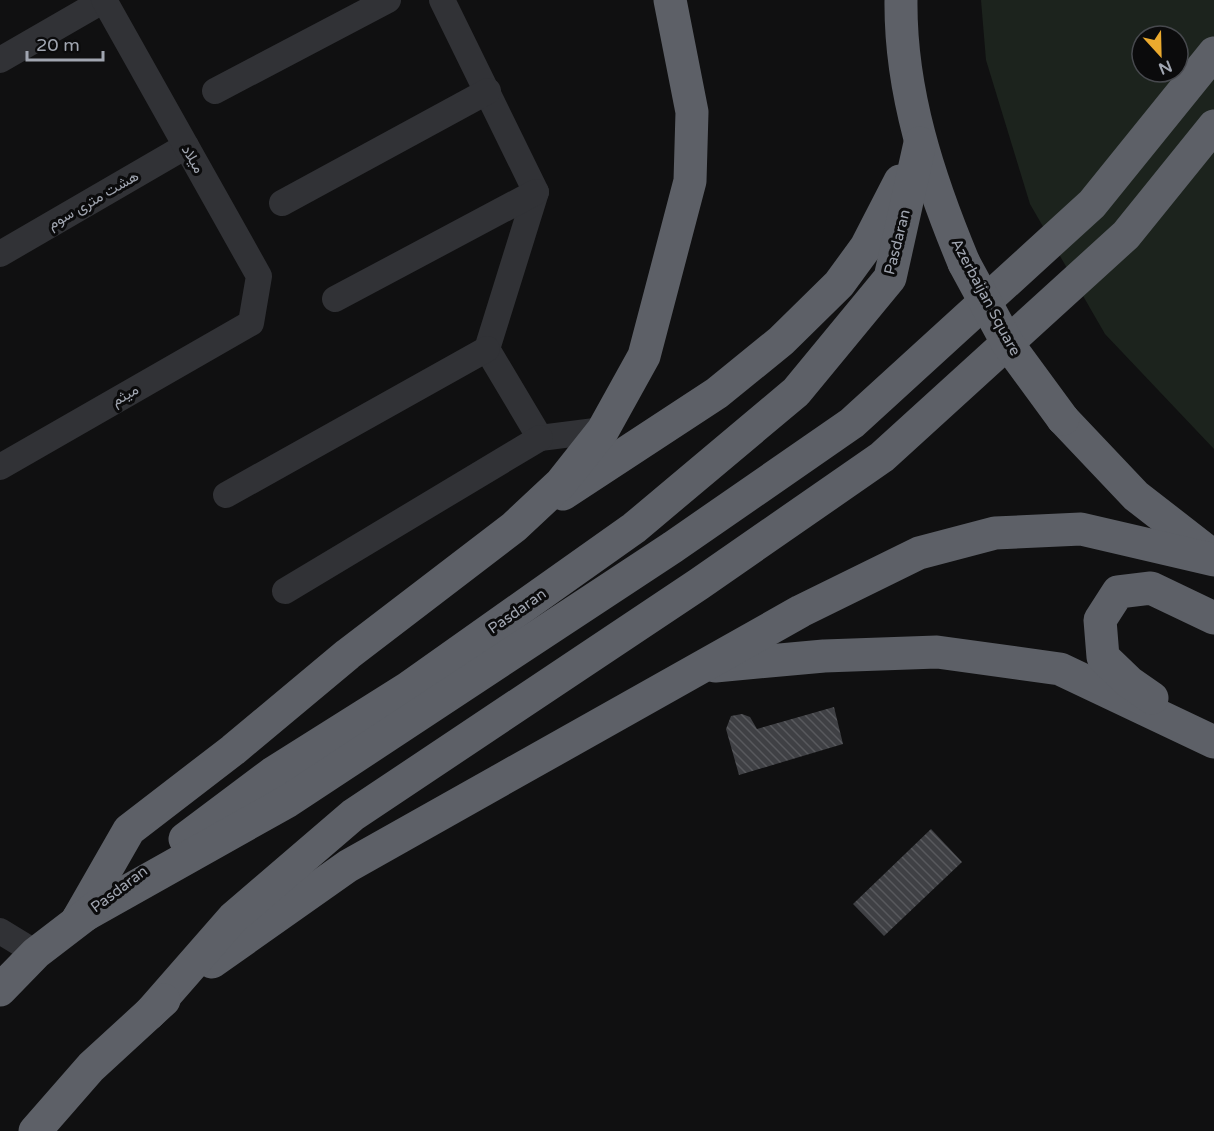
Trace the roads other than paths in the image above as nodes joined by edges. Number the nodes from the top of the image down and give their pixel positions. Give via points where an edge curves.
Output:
1 (104, 0) edge
2 (388, 0) edge
3 (442, 0) edge
4 (670, 0) edge
5 (900, 0) edge
6 (1214, 53) edge
7 (0, 60) edge
8 (215, 91) dead end
9 (488, 91) junction
10 (1214, 126) edge
11 (920, 142) junction
12 (186, 146) junction
13 (536, 192) junction
14 (282, 203) dead end
15 (0, 254) edge
16 (335, 299) dead end
17 (251, 323) joint
18 (487, 349) junction
19 (603, 430) junction
20 (540, 438) junction
21 (0, 466) edge
22 (226, 495) dead end
23 (514, 526) junction
24 (1214, 558) edge
25 (285, 591) dead end
26 (1214, 618) edge
27 (703, 667) junction
28 (1209, 740) edge
29 (78, 920) junction
30 (0, 931) edge
31 (36, 953) junction
32 (0, 990) edge
33 (149, 1014) junction
34 (35, 1131) edge

1 - 7 street
1 - 12 street, میلاد
2 - 8 street
3 - 9 street
4 - 19 highway via 692,112 690,181 644,356
5 - 11 highway, Azerbaijan Square via 905,73
6 - 29 highway via 1092,204 852,423 673,547 288,801
9 - 13 street
9 - 14 street
10 - 33 highway via 1126,235 882,457 353,815 233,918
11 - 23 highway via 866,248 839,284 781,341 717,393
11 - 24 highway, Azerbaijan Square, bridge via 939,204 964,263 1008,344 1063,419 1136,496
11 - 29 highway, Pasdaran via 890,278 796,392 633,528 408,688 273,772
12 - 15 street, هشت متری سوم
12 - 17 street, میلاد via 259,276
13 - 16 street
13 - 18 street
17 - 21 street, میثم
18 - 20 street
18 - 22 street
19 - 20 street
19 - 23 highway via 561,483
20 - 25 street
23 - 29 highway via 129,831
24 - 27 highway via 1081,529 995,533 919,554 801,611
26 - 28 highway via 1151,588 1118,592 1100,620 1103,657 1129,682
27 - 28 highway via 824,656 926,653 1060,669
27 - 33 highway via 348,866 183,982
29 - 31 highway, Pasdaran
30 - 31 street
31 - 32 highway, Pasdaran
33 - 34 highway via 91,1067

